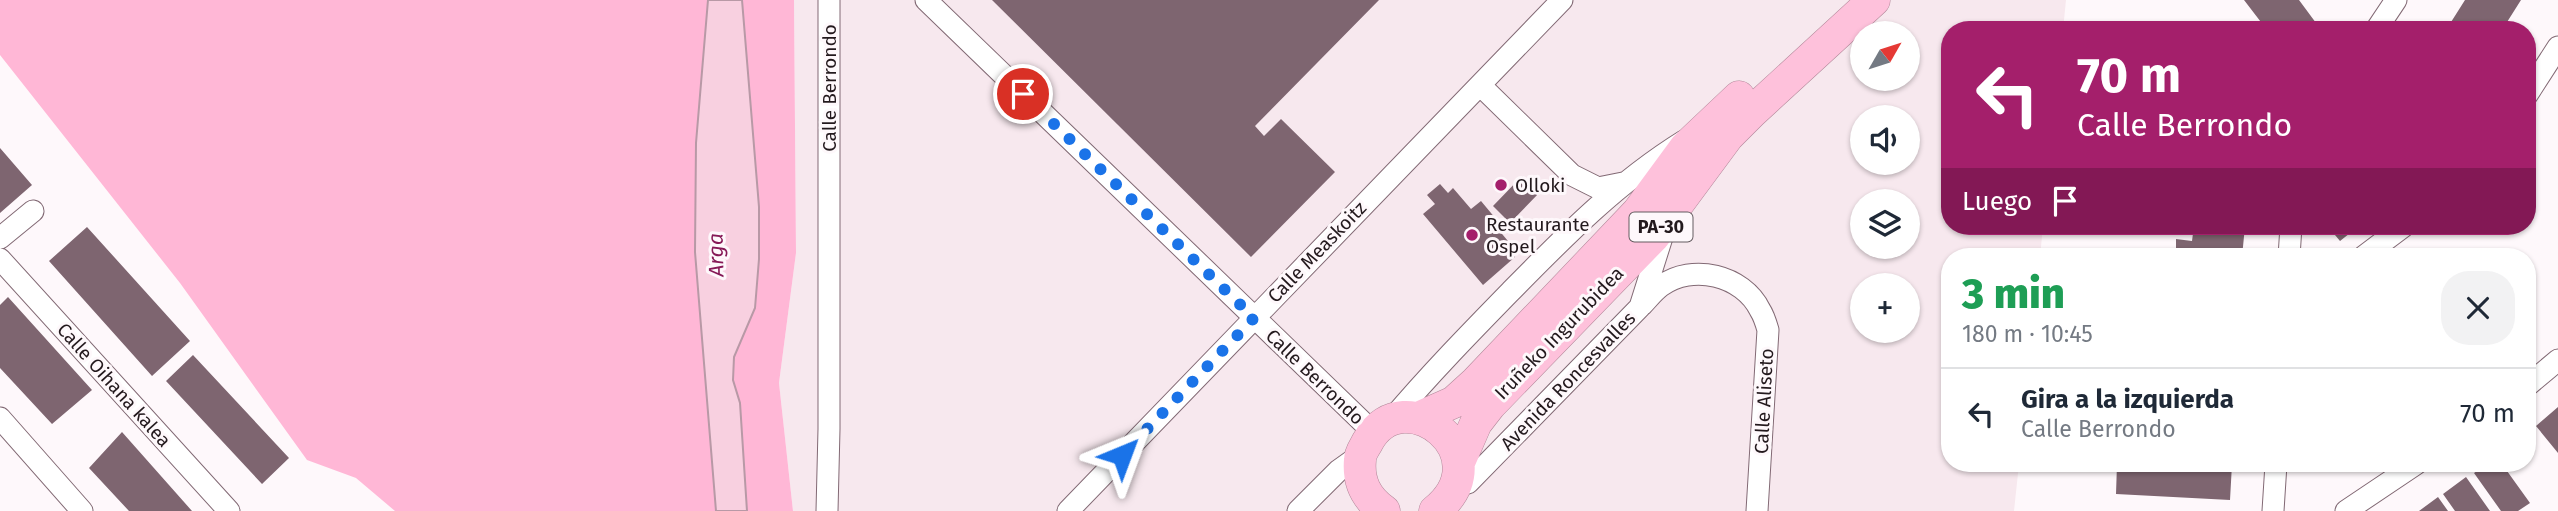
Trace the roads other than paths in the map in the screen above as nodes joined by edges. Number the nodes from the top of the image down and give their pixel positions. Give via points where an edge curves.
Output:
1 (829, 0) edge
2 (926, 0) edge
3 (1562, 0) edge
4 (1846, 0) edge
5 (1874, 0) edge
6 (2396, 0) edge
7 (2382, 21) edge
8 (2558, 47) edge
9 (2536, 81) edge
10 (1480, 85) junction
11 (1710, 125) junction
12 (1625, 182) junction
13 (33, 211) dead end
14 (1668, 218) junction
15 (2391, 235) edge
16 (0, 238) edge
17 (2375, 248) edge
18 (0, 259) edge
19 (1640, 307) junction
20 (1254, 318) junction
21 (2558, 360) edge
22 (2536, 378) edge
23 (0, 418) edge
24 (1386, 431) junction
25 (2276, 472) edge
26 (2404, 472) edge
27 (1451, 494) edge
28 (1366, 504) edge
29 (2276, 507) edge
30 (82, 511) edge
31 (229, 511) edge
32 (827, 511) edge
33 (1068, 511) edge
34 (1298, 511) edge
35 (1757, 511) edge
36 (2346, 511) edge

1 - 32 street, Calle Berrondo
2 - 20 street, Calle Berrondo
3 - 10 street, Calle Measkoitz
4 - 11 highway, PA-30
5 - 14 highway, Iruñeko Ingurubidea / PA-30 via 1728,136
6 - 7 street
8 - 9 street
10 - 12 street via 1572,175 1598,188
10 - 20 street, Calle Measkoitz
11 - 12 street
11 - 24 highway, PA-30 via 1685,148 1638,212 1476,382 1454,402
12 - 24 street via 1577,224 1426,378
13 - 16 street
14 - 19 street, Avenida Roncesvalles
14 - 27 highway, Iruñeko Ingurubidea / PA-30 via 1490,405 1476,423
15 - 17 street
18 - 31 street, Calle Oihana kalea
19 - 27 street, Avenida Roncesvalles via 1468,483
19 - 35 street, Calle Aliseto via 1662,285 1683,276 1708,274 1743,289 1760,307 1768,330
20 - 24 street, Calle Berrondo
20 - 33 street, Calle Measkoitz
21 - 22 street
23 - 30 street
24 - 27 highway via 1438,426 1452,442
24 - 28 highway via 1359,473
24 - 34 street
25 - 29 street
26 - 36 street

